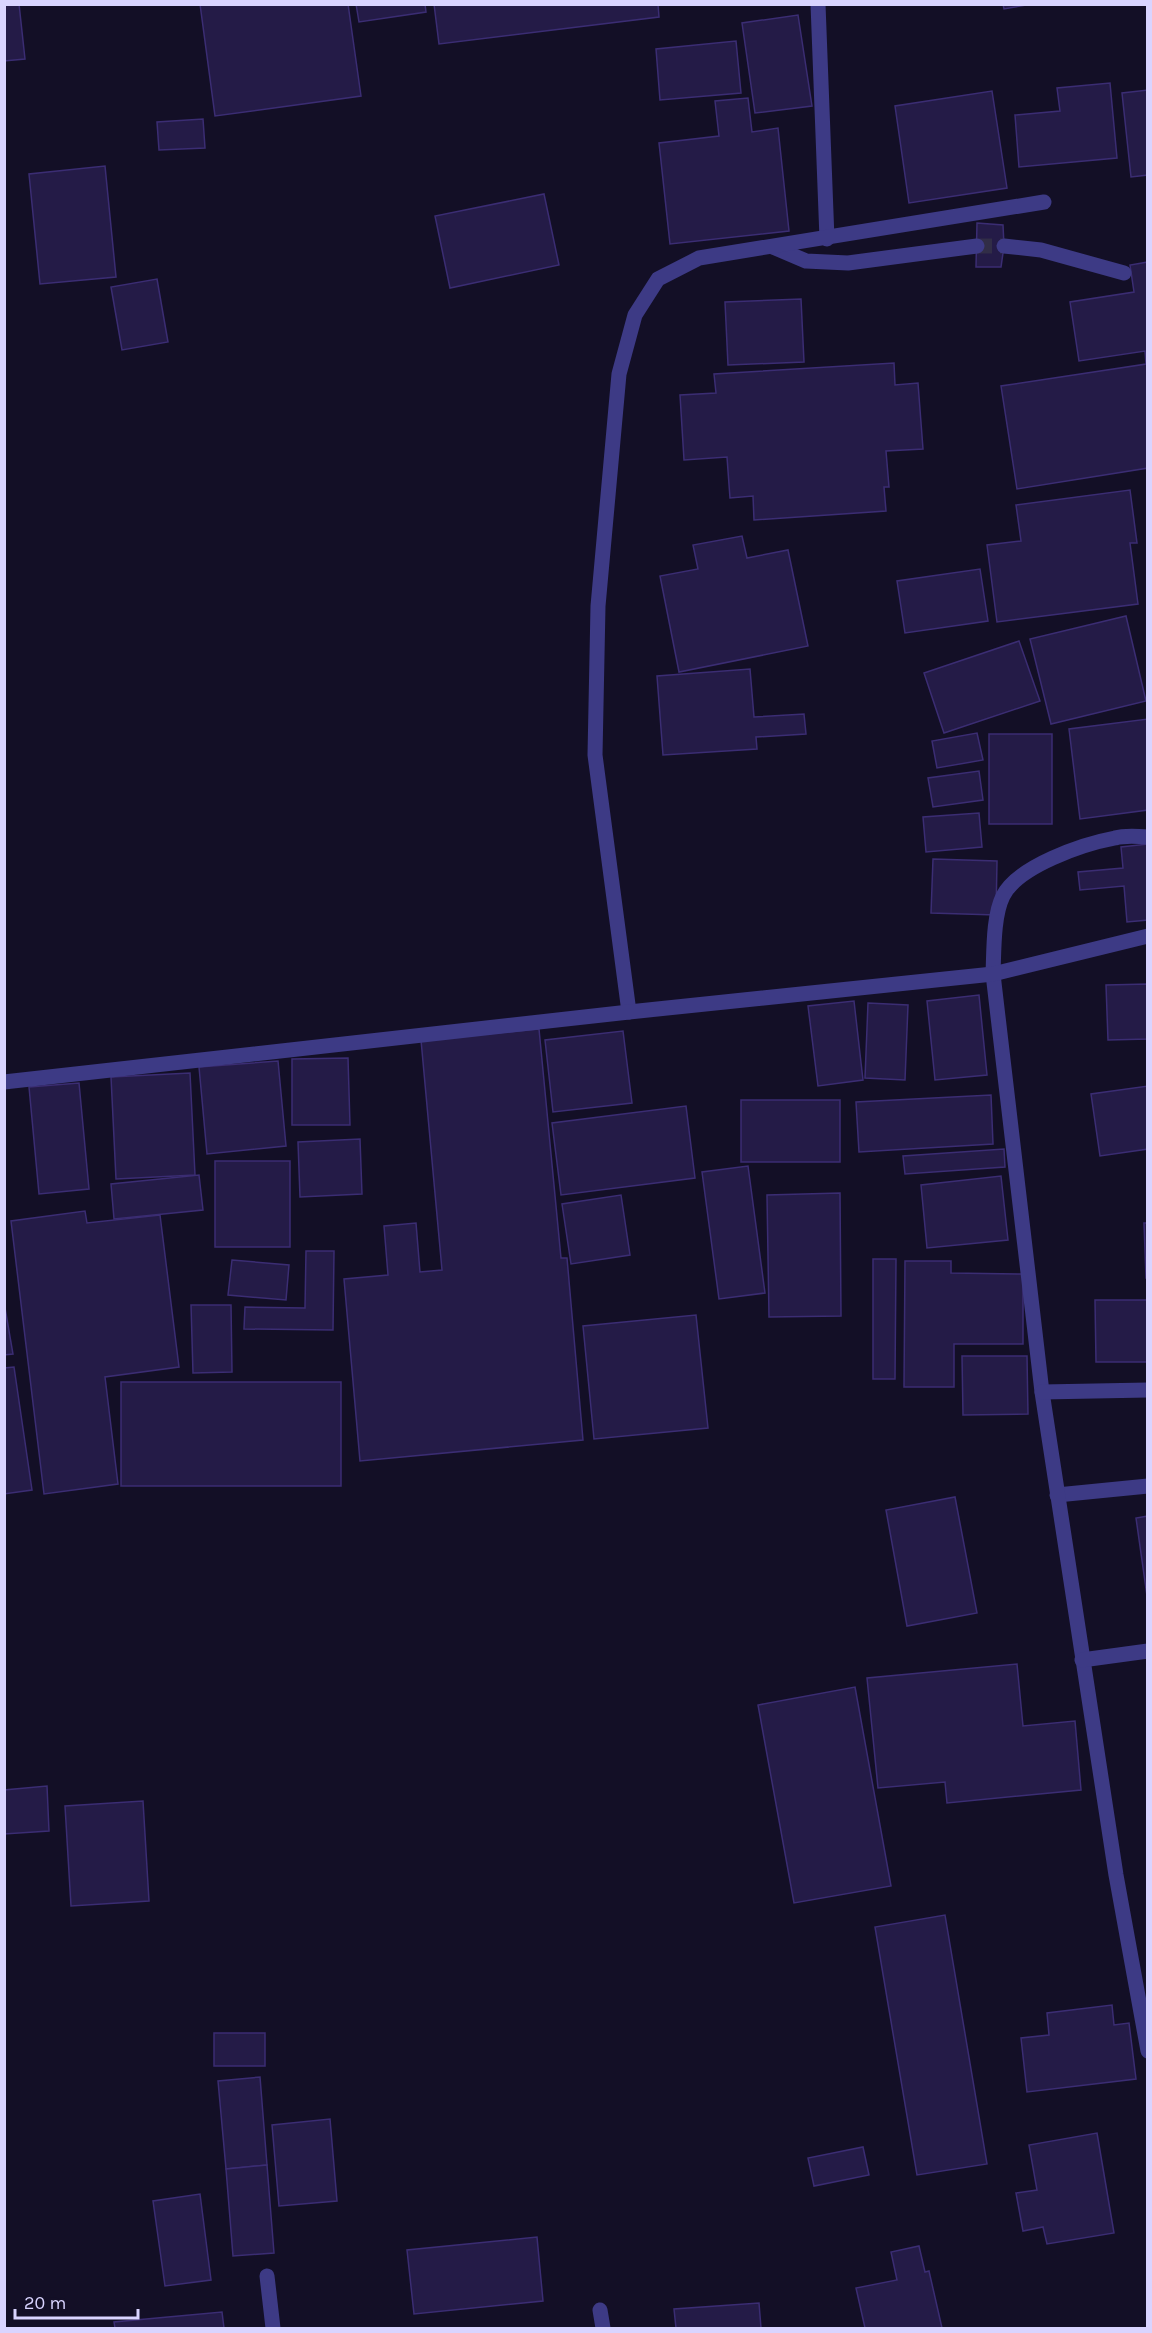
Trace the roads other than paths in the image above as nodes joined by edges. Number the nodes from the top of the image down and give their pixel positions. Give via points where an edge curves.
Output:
1 (818, 4) edge
2 (1044, 202) dead end
3 (827, 239) junction
4 (977, 246) tunnel mouth
5 (1004, 246) tunnel mouth
6 (773, 247) junction
7 (1124, 273) dead end
8 (1148, 837) edge
9 (1148, 936) edge
10 (993, 974) junction
11 (628, 1012) junction
12 (4, 1082) edge
13 (1148, 1390) edge
14 (1042, 1392) junction
15 (1148, 1486) edge
16 (1057, 1495) junction
17 (1148, 1651) edge
18 (1082, 1660) junction
19 (1148, 2051) edge
20 (267, 2276) dead end
21 (600, 2310) dead end
22 (273, 2328) edge
23 (603, 2328) edge

1 - 3 street
2 - 3 street
3 - 6 street
4 - 6 street via 848,263 806,261
5 - 7 street via 1041,250
6 - 11 street via 699,258 658,279 635,315 619,374 598,606 595,755
8 - 10 street via 1116,837 1046,860 1019,877 1003,896 996,924
9 - 10 street
10 - 11 street
10 - 14 street
11 - 12 street
13 - 14 street
14 - 16 street
15 - 16 street
16 - 18 street
17 - 18 street
18 - 19 street
20 - 22 street
21 - 23 street

